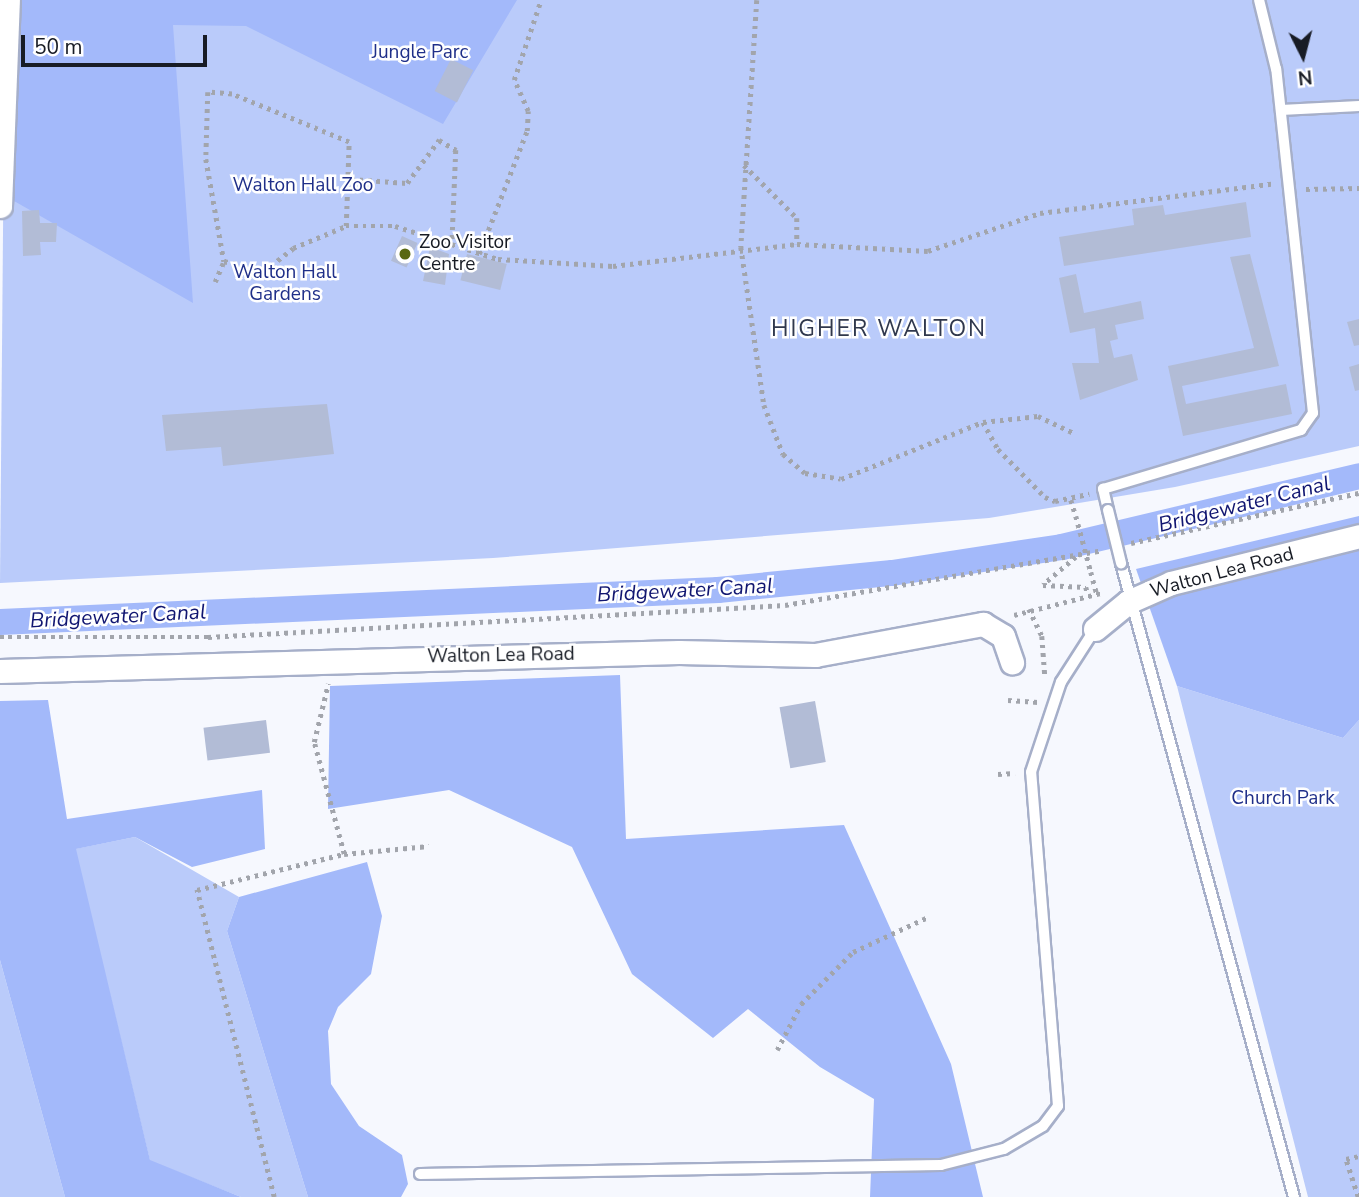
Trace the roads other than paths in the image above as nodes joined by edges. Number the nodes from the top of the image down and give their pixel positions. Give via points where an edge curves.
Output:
1 (8, 0) edge
2 (1259, 0) edge
3 (5, 44) edge
4 (1359, 106) edge
5 (1281, 110) junction
6 (0, 206) edge
7 (1359, 536) edge
8 (1126, 595) junction
9 (1095, 629) joint
10 (1012, 662) dead end
11 (0, 671) edge
12 (420, 1174) dead end
13 (1294, 1197) edge

1 - 3 street
2 - 5 lane
3 - 6 street
4 - 5 lane
5 - 8 lane, bridge via 1310,422 1301,430 1103,489
7 - 8 street, Walton Lea Road
8 - 9 street, Walton Lea Road
8 - 13 lane
9 - 12 lane via 1052,705 1031,772 1058,1082 1058,1106 1042,1126 1004,1149 941,1165
10 - 11 street, Walton Lea Road via 998,630 973,625 815,655

